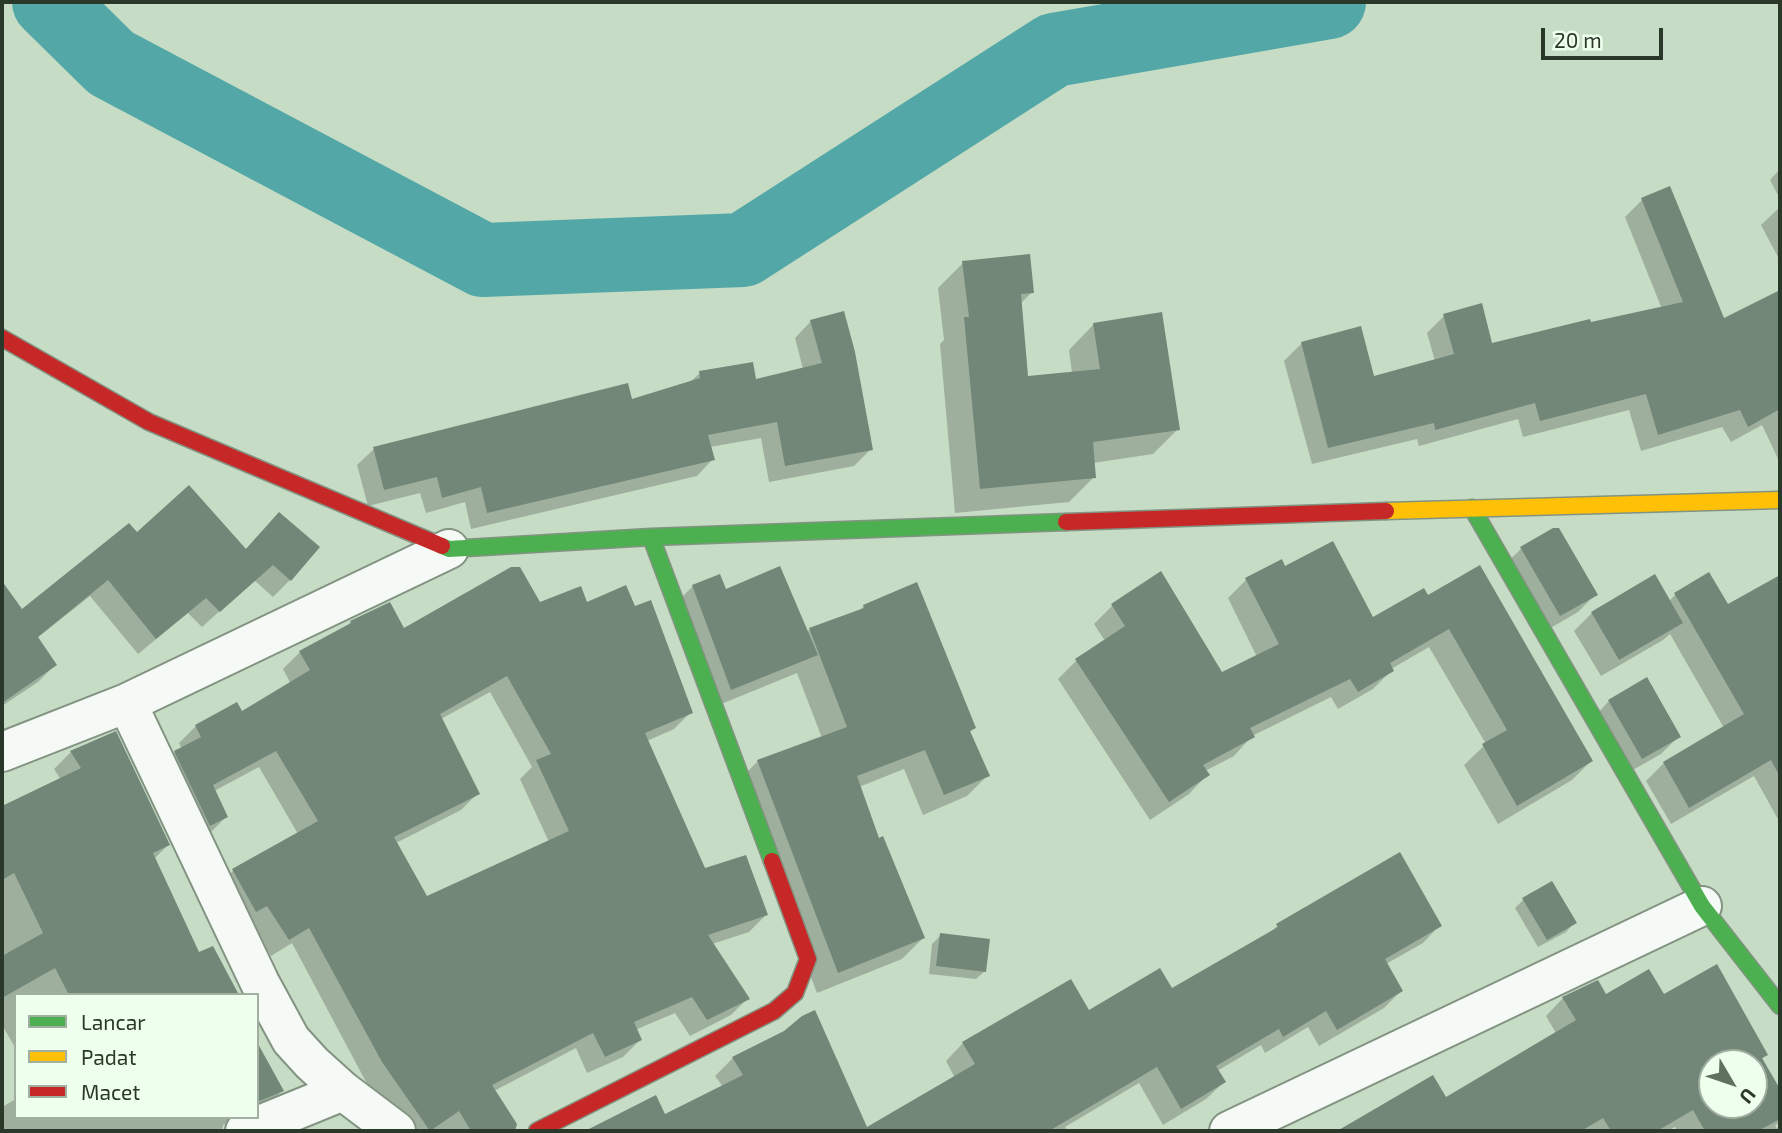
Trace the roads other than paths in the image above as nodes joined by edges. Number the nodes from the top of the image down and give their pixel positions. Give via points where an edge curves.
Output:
1 (2, 338) edge
2 (1780, 499) edge
3 (1472, 508) junction
4 (651, 537) junction
5 (449, 549) junction
6 (127, 703) junction
7 (2, 752) edge
8 (1702, 906) junction
9 (1780, 1006) edge
10 (343, 1091) junction
11 (245, 1131) edge
12 (396, 1131) edge
13 (537, 1131) edge
14 (1230, 1131) edge

1 - 5 street via 149,422
2 - 3 street
3 - 4 street
3 - 8 street
4 - 5 street
4 - 13 street via 808,959 795,993 774,1011
5 - 6 street
6 - 7 street
6 - 10 street via 291,1040
8 - 9 street
8 - 14 street
10 - 11 street
10 - 12 street

